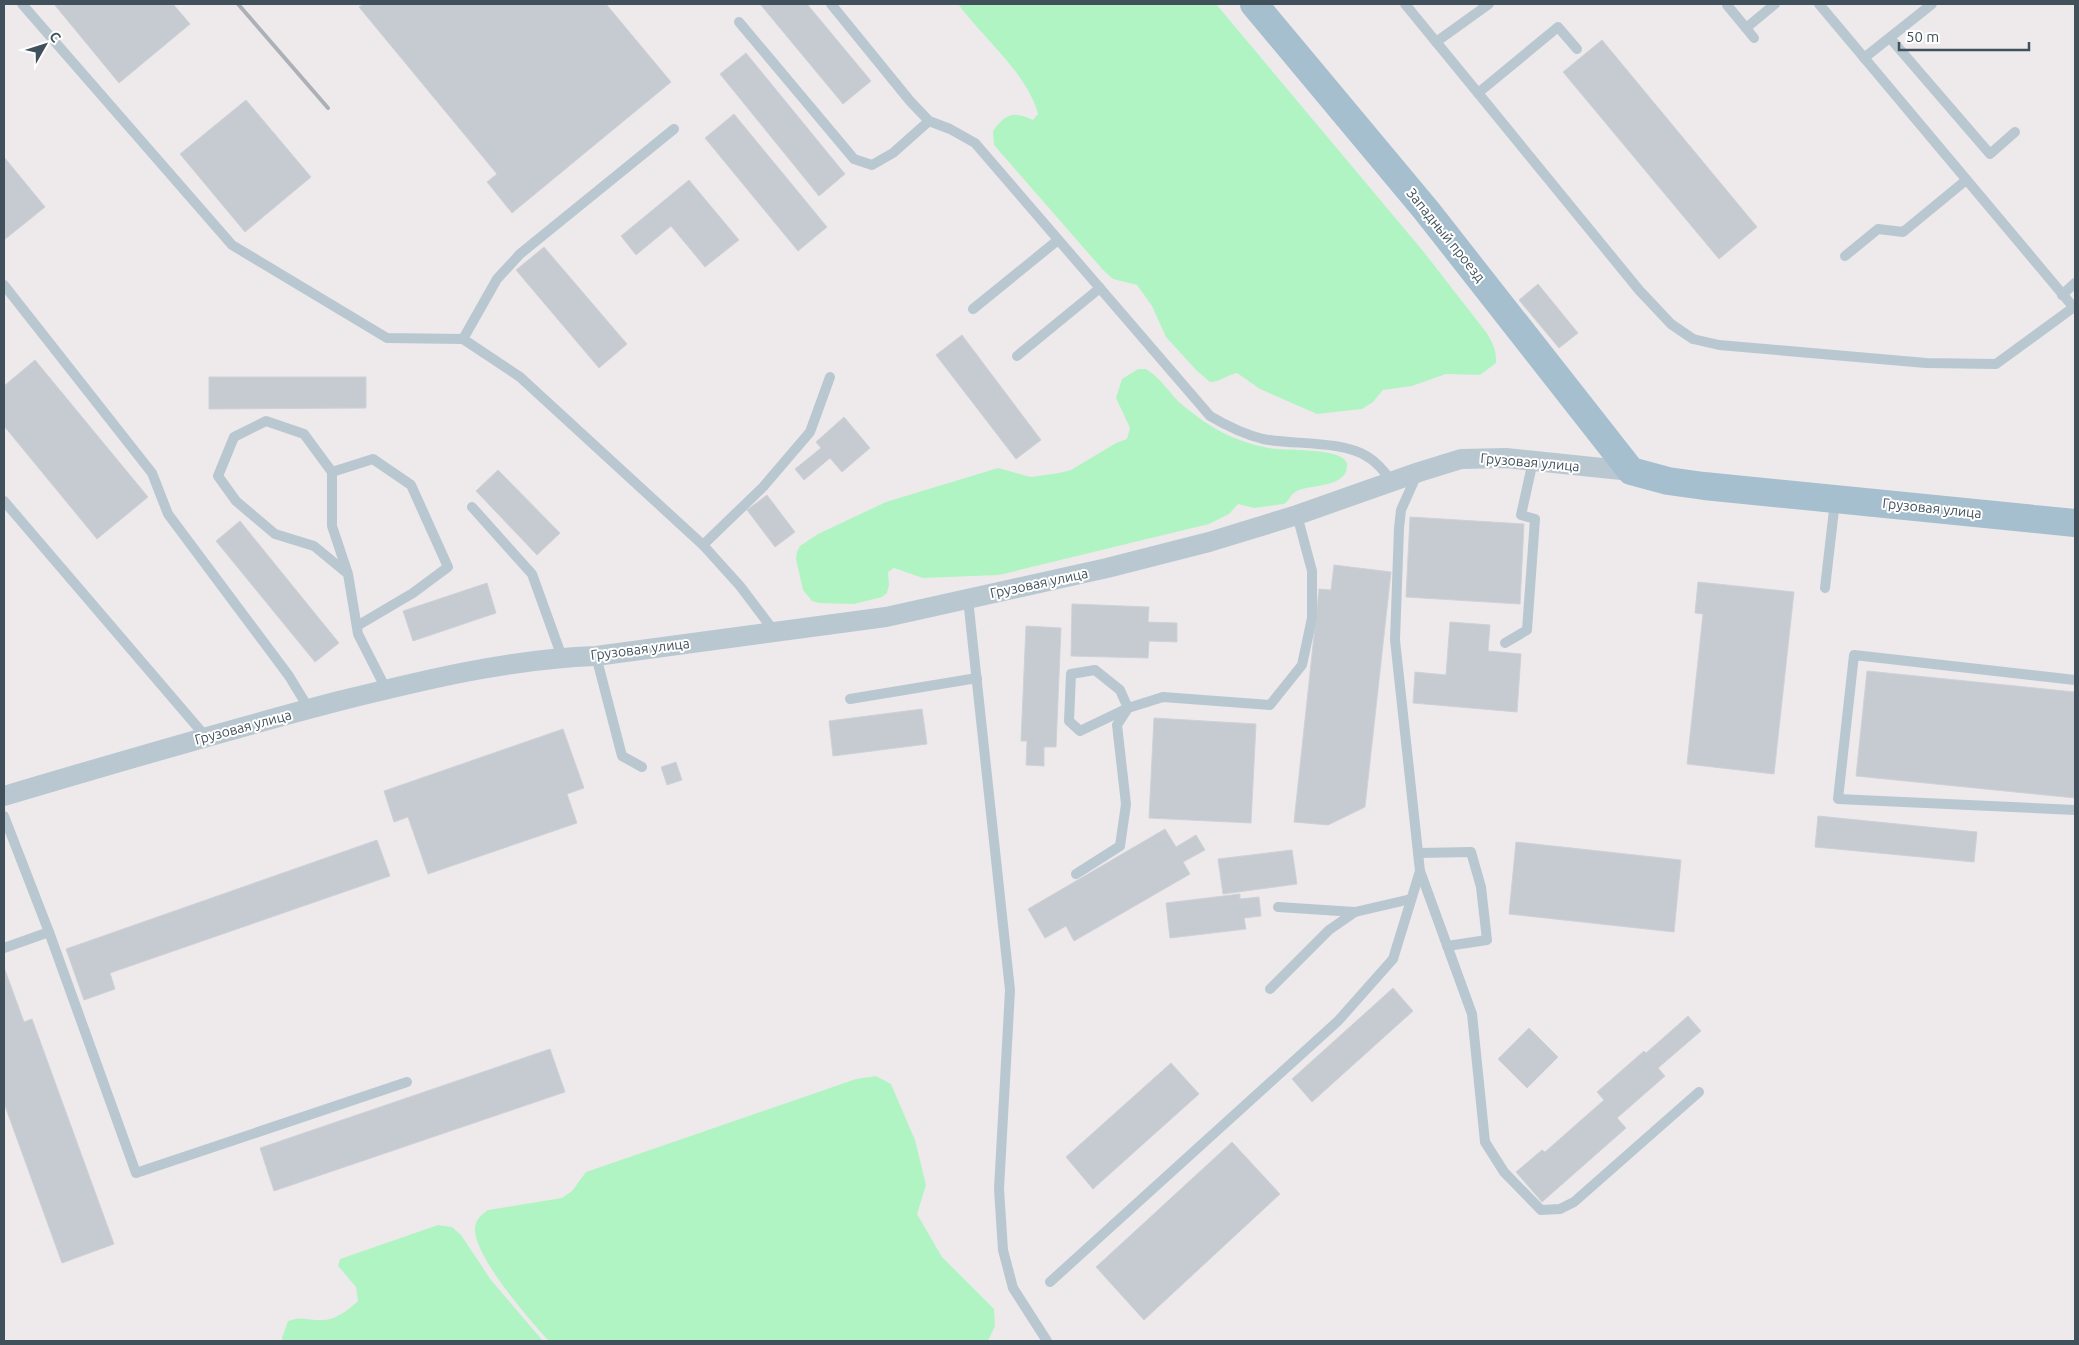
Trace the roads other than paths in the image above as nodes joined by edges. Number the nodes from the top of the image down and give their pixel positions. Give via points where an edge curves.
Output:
1 (22, 4) edge
2 (831, 4) edge
3 (1254, 4) edge
4 (1405, 4) edge
5 (1489, 4) edge
6 (1775, 4) edge
7 (1819, 4) edge
8 (1932, 4) edge
9 (1727, 5) edge
10 (739, 22) dead end
11 (1746, 28) junction
12 (1754, 38) dead end
13 (1890, 38) junction
14 (1436, 42) junction
15 (1578, 49) dead end
16 (1864, 58) junction
17 (1478, 93) junction
18 (929, 121) junction
19 (674, 129) dead end
20 (2015, 132) dead end
21 (1966, 181) junction
22 (1058, 240) junction
23 (1845, 256) dead end
24 (2075, 283) edge
25 (4, 285) edge
26 (1100, 288) junction
27 (2062, 295) junction
28 (2074, 308) edge
29 (973, 309) dead end
30 (463, 339) junction
31 (1017, 356) dead end
32 (830, 377) dead end
33 (1533, 461) junction
34 (332, 472) junction
35 (1419, 472) junction
36 (1631, 472) junction
37 (1392, 482) junction
38 (1836, 497) junction
39 (4, 501) edge
40 (472, 507) dead end
41 (1297, 515) junction
42 (2075, 523) edge
43 (703, 545) junction
44 (348, 574) junction
45 (1824, 588) dead end
46 (968, 599) junction
47 (357, 626) junction
48 (774, 631) junction
49 (1505, 643) dead end
50 (596, 656) junction
51 (562, 657) junction
52 (977, 678) junction
53 (2075, 680) edge
54 (386, 689) junction
55 (850, 699) dead end
56 (1128, 708) junction
57 (309, 709) junction
58 (206, 736) junction
59 (642, 768) dead end
60 (4, 796) edge
61 (2075, 810) edge
62 (4, 816) edge
63 (1418, 853) junction
64 (1420, 871) junction
65 (1076, 874) dead end
66 (1412, 899) junction
67 (1278, 907) dead end
68 (1355, 912) junction
69 (49, 932) junction
70 (1447, 946) junction
71 (4, 948) edge
72 (1270, 990) dead end
73 (407, 1082) dead end
74 (1699, 1092) dead end
75 (1050, 1282) dead end
76 (1047, 1341) edge

1 - 30 lane via 232,245 387,338
2 - 18 lane
3 - 36 main road, Западный проезд via 1426,210
4 - 14 lane
5 - 14 lane
6 - 11 lane
7 - 16 lane
8 - 13 lane
9 - 11 lane
10 - 18 lane via 854,159 872,165 892,153
11 - 12 lane
13 - 16 lane
13 - 20 lane via 1990,154
14 - 17 lane
15 - 17 lane via 1558,27
16 - 21 lane
17 - 28 lane via 1639,290 1671,324 1693,339 1719,345 1926,363 1996,364
18 - 22 lane via 975,142
19 - 30 lane via 520,254 497,279
21 - 23 lane via 1903,232 1878,229
21 - 27 lane
22 - 26 lane
22 - 29 lane
24 - 27 lane
25 - 57 lane via 152,472 168,514 289,676
26 - 31 lane
26 - 37 lane via 1210,416 1234,430 1263,439 1343,448 1367,456
27 - 28 lane
30 - 43 lane via 520,377
32 - 43 lane via 810,432 763,487
33 - 35 street, Грузовая улица via 1476,457
33 - 36 street, Грузовая улица
33 - 49 lane via 1522,516 1535,519 1528,630
34 - 44 lane via 332,526
34 - 44 lane via 304,434 266,421 234,437 218,476 236,501 275,534 314,546
34 - 47 lane via 373,459 411,485 448,567 413,593
35 - 37 street, Грузовая улица
35 - 63 lane via 1402,510 1399,528 1395,640
36 - 38 main road, Грузовая улица via 1695,485
37 - 41 street, Грузовая улица
38 - 42 main road, Грузовая улица
38 - 45 lane
39 - 58 lane
40 - 51 lane via 532,574
41 - 46 street, Грузовая улица via 1209,542
41 - 56 lane via 1312,571 1312,618 1302,665 1270,705 1163,697
43 - 48 lane
44 - 47 lane
46 - 48 street, Грузовая улица via 886,616
46 - 52 lane
47 - 54 lane
48 - 50 street, Грузовая улица
50 - 51 street, Грузовая улица
50 - 59 lane via 622,756
51 - 54 street, Грузовая улица via 481,669
52 - 55 lane
52 - 76 lane via 1010,990 999,1189 1003,1250 1013,1288
53 - 61 lane via 1854,655 1838,799
54 - 57 street, Грузовая улица
56 - 56 lane via 1080,731 1068,721 1071,674 1095,670 1120,690
56 - 65 lane via 1116,725 1126,804 1120,846
57 - 58 street, Грузовая улица
58 - 60 street, Грузовая улица
62 - 69 lane
63 - 64 lane
63 - 70 lane via 1471,852 1481,887 1487,940
64 - 66 lane
64 - 70 lane
66 - 68 lane
66 - 75 lane via 1393,959 1338,1021
67 - 68 lane
68 - 72 lane via 1329,930
69 - 71 lane
69 - 73 lane via 136,1173
70 - 74 lane via 1472,1014 1484,1142 1504,1172 1541,1210 1560,1209 1574,1202

